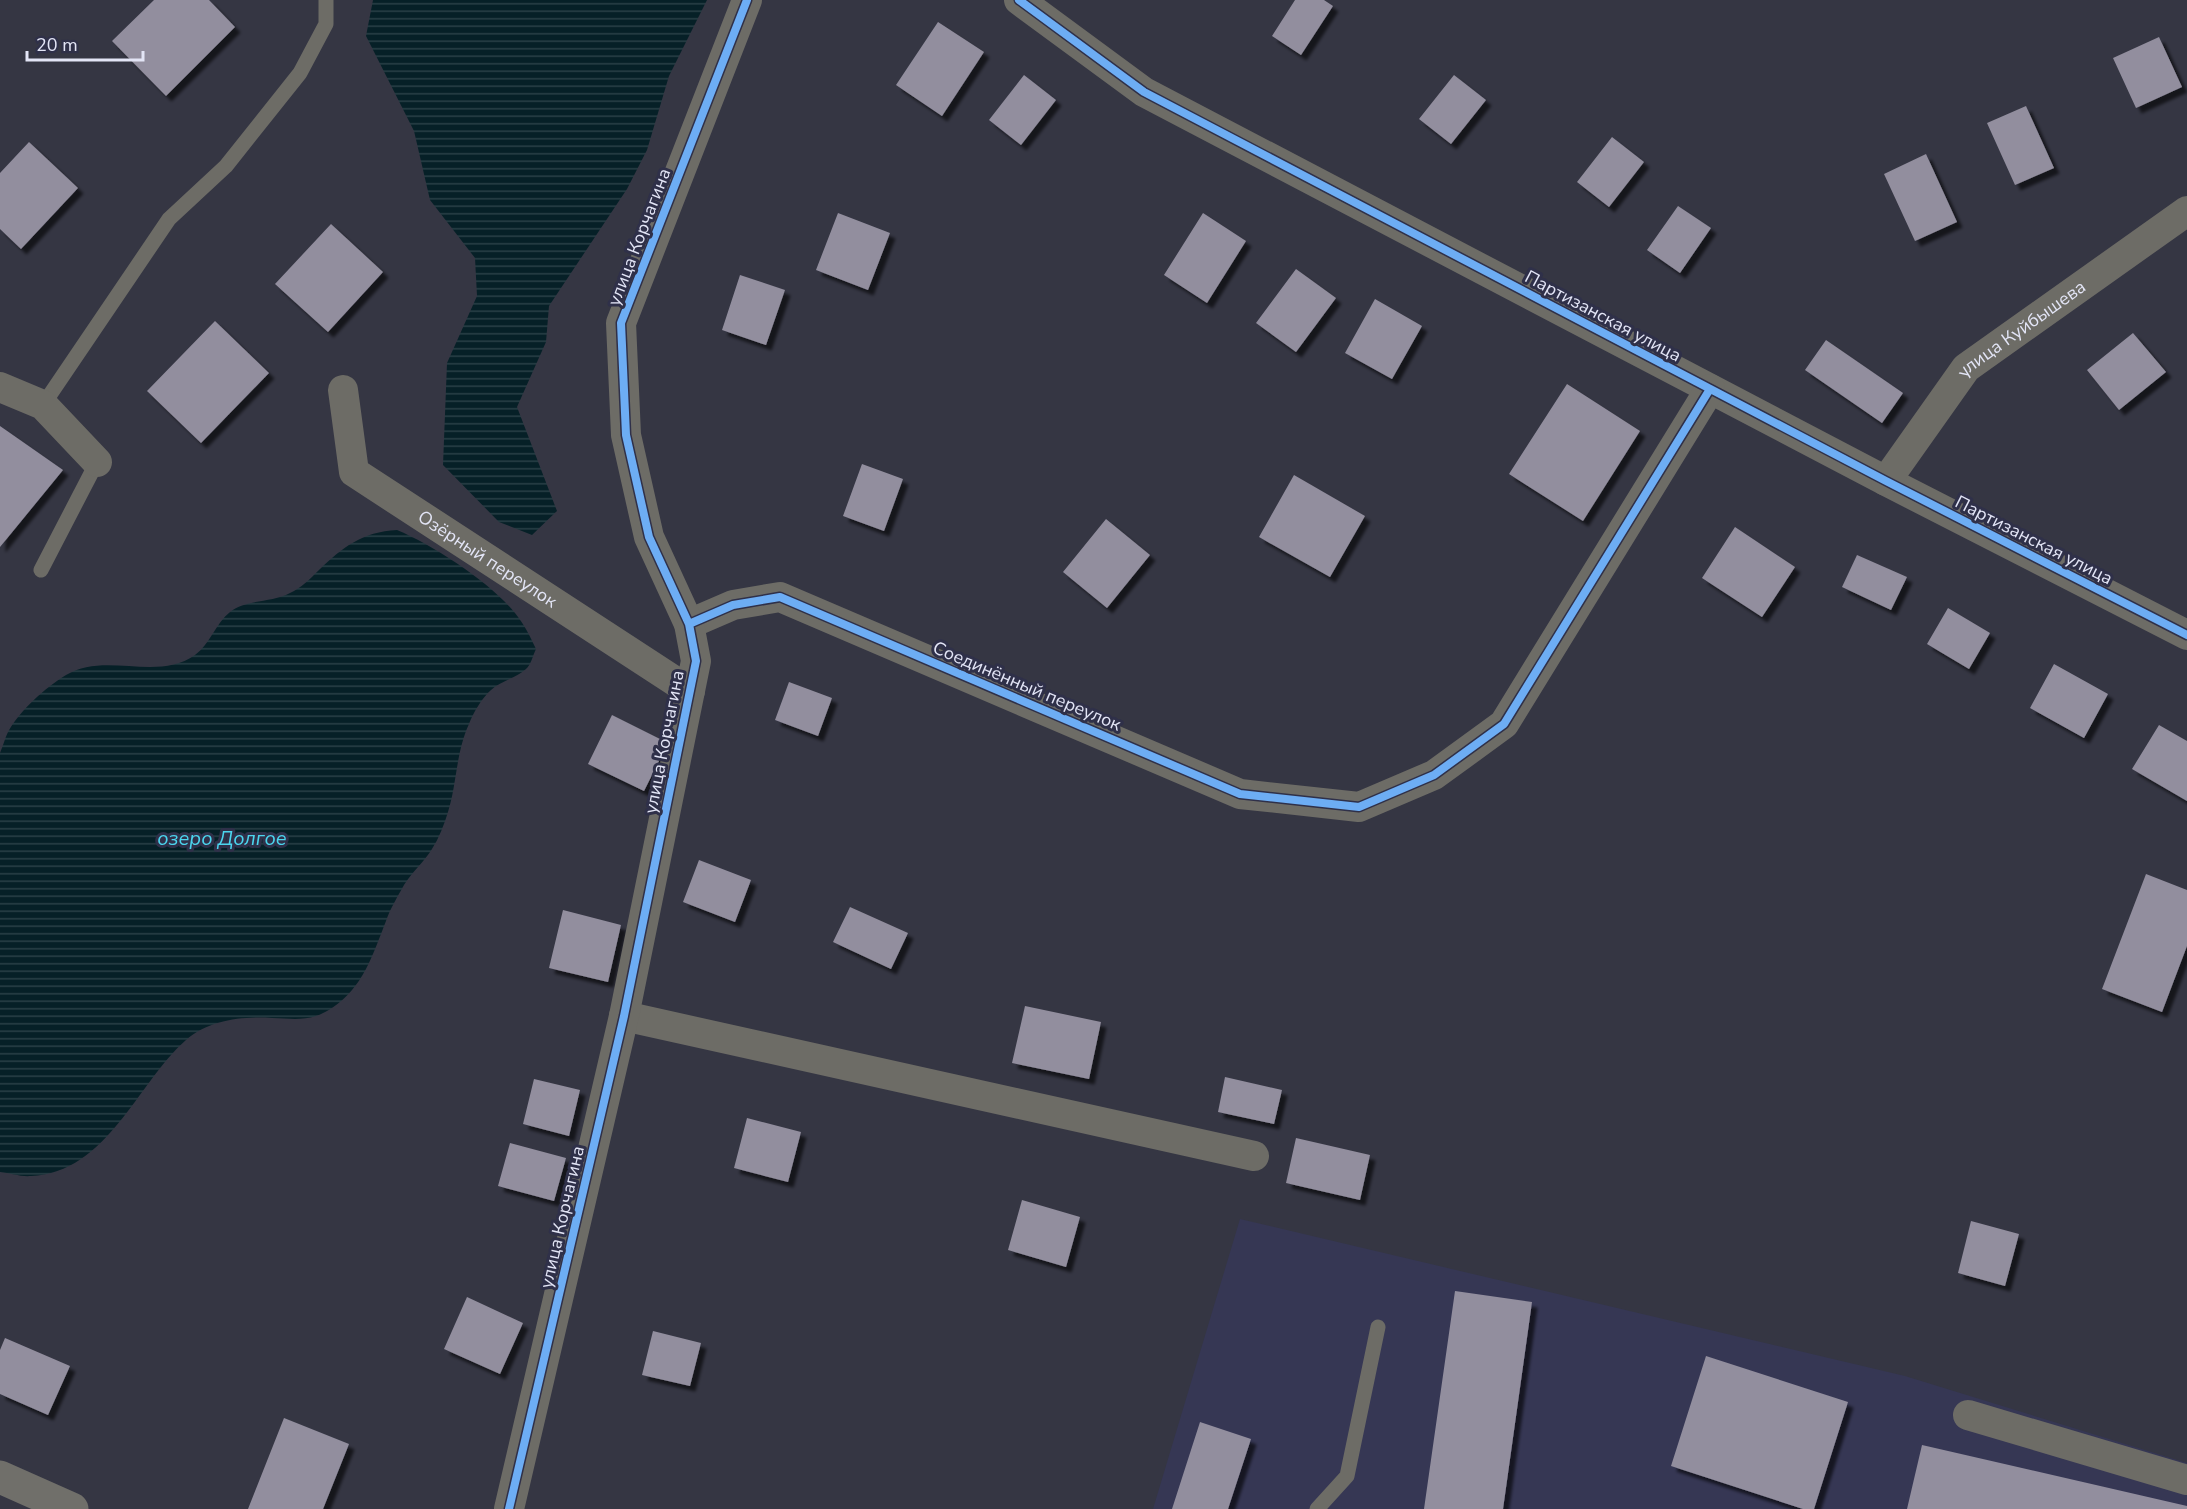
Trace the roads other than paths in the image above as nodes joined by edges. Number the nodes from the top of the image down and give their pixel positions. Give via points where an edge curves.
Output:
1 (326, 0) edge
2 (747, 0) edge
3 (1019, 0) edge
4 (2187, 211) edge
5 (0, 387) edge
6 (1710, 389) junction
7 (343, 390) dead end
8 (42, 405) junction
9 (97, 462) joint
10 (1886, 481) junction
11 (41, 570) dead end
12 (689, 624) junction
13 (2187, 635) edge
14 (690, 691) junction
15 (624, 1016) junction
16 (1254, 1156) dead end
17 (1378, 1327) dead end
18 (1968, 1415) dead end
19 (0, 1477) edge
20 (2187, 1480) edge
21 (72, 1509) edge
22 (509, 1509) edge
23 (1317, 1509) edge

1 - 8 lane via 326,24 300,72 226,166 170,219
2 - 12 street, улица Корчагина via 621,323 626,435 649,537
3 - 6 street, Партизанская улица via 1144,92
4 - 10 street, улица Куйбышева via 1966,368
5 - 8 street
6 - 10 street, Партизанская улица
6 - 12 street, Соединённый переулок via 1504,724 1434,775 1359,807 1240,794 780,597 733,605
7 - 14 street, Озёрный переулок via 354,472
8 - 9 street
9 - 11 lane
10 - 13 street, Партизанская улица
12 - 14 street, улица Корчагина via 696,661
14 - 15 street, улица Корчагина
15 - 16 street
15 - 22 street, улица Корчагина
17 - 23 lane via 1347,1476
18 - 20 street
19 - 21 street

